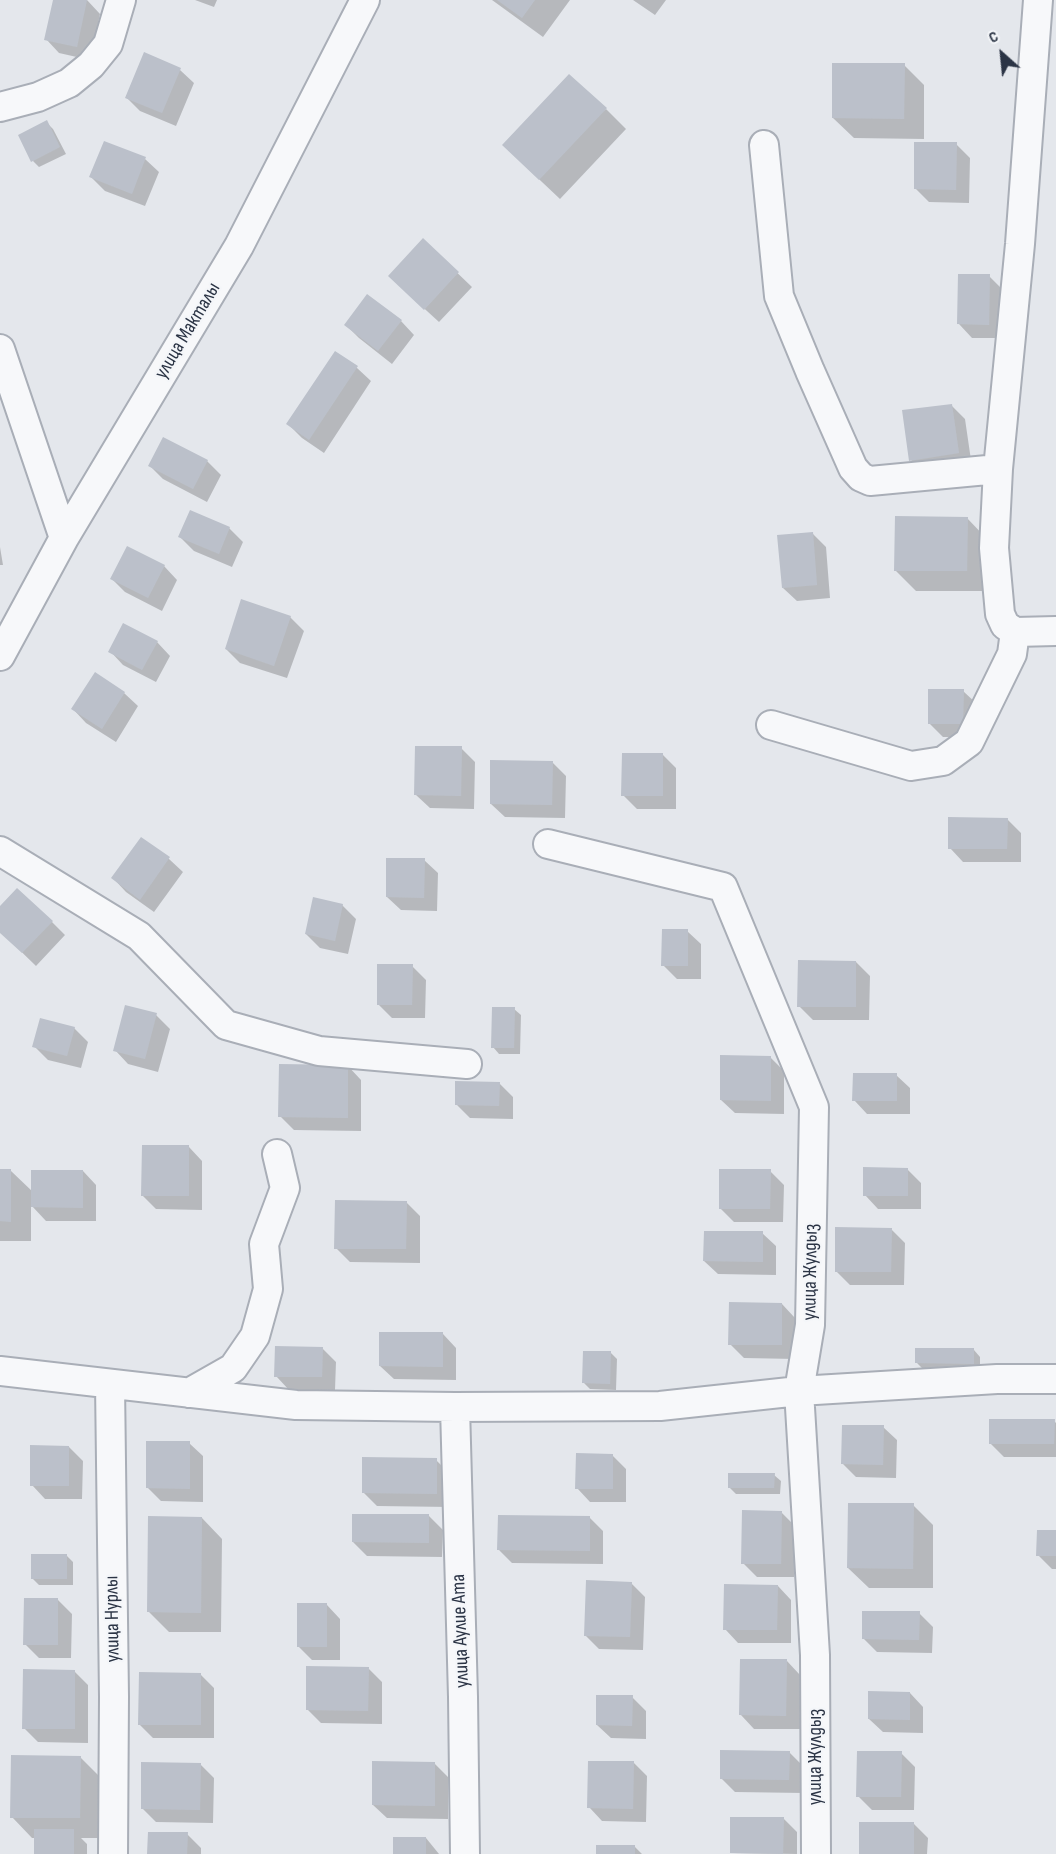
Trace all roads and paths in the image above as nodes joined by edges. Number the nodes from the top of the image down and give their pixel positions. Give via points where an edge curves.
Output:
1 (121, 0) edge
2 (365, 0) edge
3 (1038, 0) edge
4 (0, 107) edge
5 (764, 145) dead end
6 (0, 350) edge
7 (998, 469) junction
8 (64, 538) junction
9 (1056, 631) edge
10 (1015, 632) junction
11 (0, 656) edge
12 (771, 725) dead end
13 (548, 844) dead end
14 (0, 851) edge
15 (467, 1064) dead end
16 (277, 1154) dead end
17 (0, 1371) edge
18 (1056, 1379) edge
19 (110, 1384) junction
20 (800, 1391) junction
21 (189, 1393) junction
22 (455, 1407) junction
23 (113, 1854) edge
24 (465, 1854) edge
25 (816, 1854) edge

1 - 4 street via 108,44 91,65 69,83 38,97
2 - 8 street, улица Макталы via 239,246
3 - 7 street
5 - 7 street via 779,296 853,468 870,481
6 - 8 street
7 - 10 street via 994,548 1000,614 1005,625
8 - 11 street, улица Макталы
9 - 10 street
10 - 12 street via 1012,654 969,742 943,761 911,766
13 - 20 street, улица Жулдыз via 723,887 814,1107 810,1325
14 - 15 street via 139,936 226,1025 319,1051
16 - 21 street via 285,1188 264,1244 268,1289 255,1336 233,1368
17 - 19 street
18 - 20 street
19 - 21 street
19 - 23 street, улица Нурлы
20 - 22 street via 660,1406
20 - 25 street, улица Жулдыз via 815,1655
21 - 22 street via 296,1406
22 - 24 street, улица Аулие Ата

